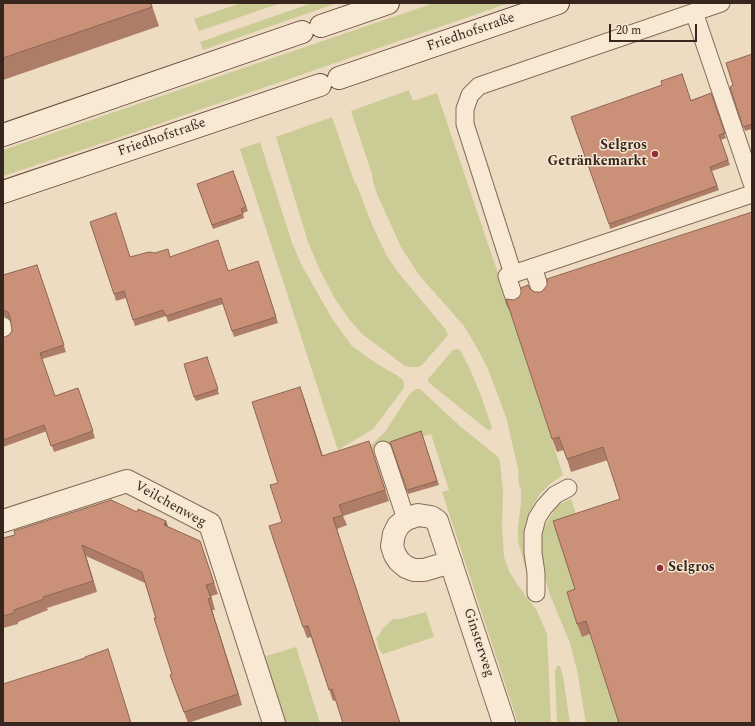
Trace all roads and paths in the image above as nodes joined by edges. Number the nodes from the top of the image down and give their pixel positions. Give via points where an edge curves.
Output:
1 (388, 3) edge
2 (558, 3) edge
3 (721, 3) edge
4 (694, 12) junction
5 (3, 135) edge
6 (752, 183) edge
7 (3, 192) edge
8 (752, 194) edge
9 (533, 267) junction
10 (513, 274) junction
11 (542, 295) edge
12 (516, 304) edge
13 (383, 450) dead end
14 (568, 488) dead end
15 (406, 519) junction
16 (3, 521) edge
17 (451, 562) junction
18 (536, 593) dead end
19 (274, 723) edge
20 (504, 723) edge

1 - 5 main road
2 - 7 main road, Friedhofstraße
3 - 4 lane
4 - 6 lane
4 - 10 lane via 479,86 470,95 465,109 465,124
8 - 9 lane
9 - 10 lane
9 - 11 lane
10 - 12 lane via 507,276
13 - 15 lane
14 - 18 lane via 555,495 537,518 533,532
15 - 17 main road, Ginsterweg via 425,515 436,521
15 - 17 main road via 398,526 392,540 399,561 414,570 424,570
16 - 19 main road, Veilchenweg via 128,481 210,524
17 - 20 main road, Ginsterweg

